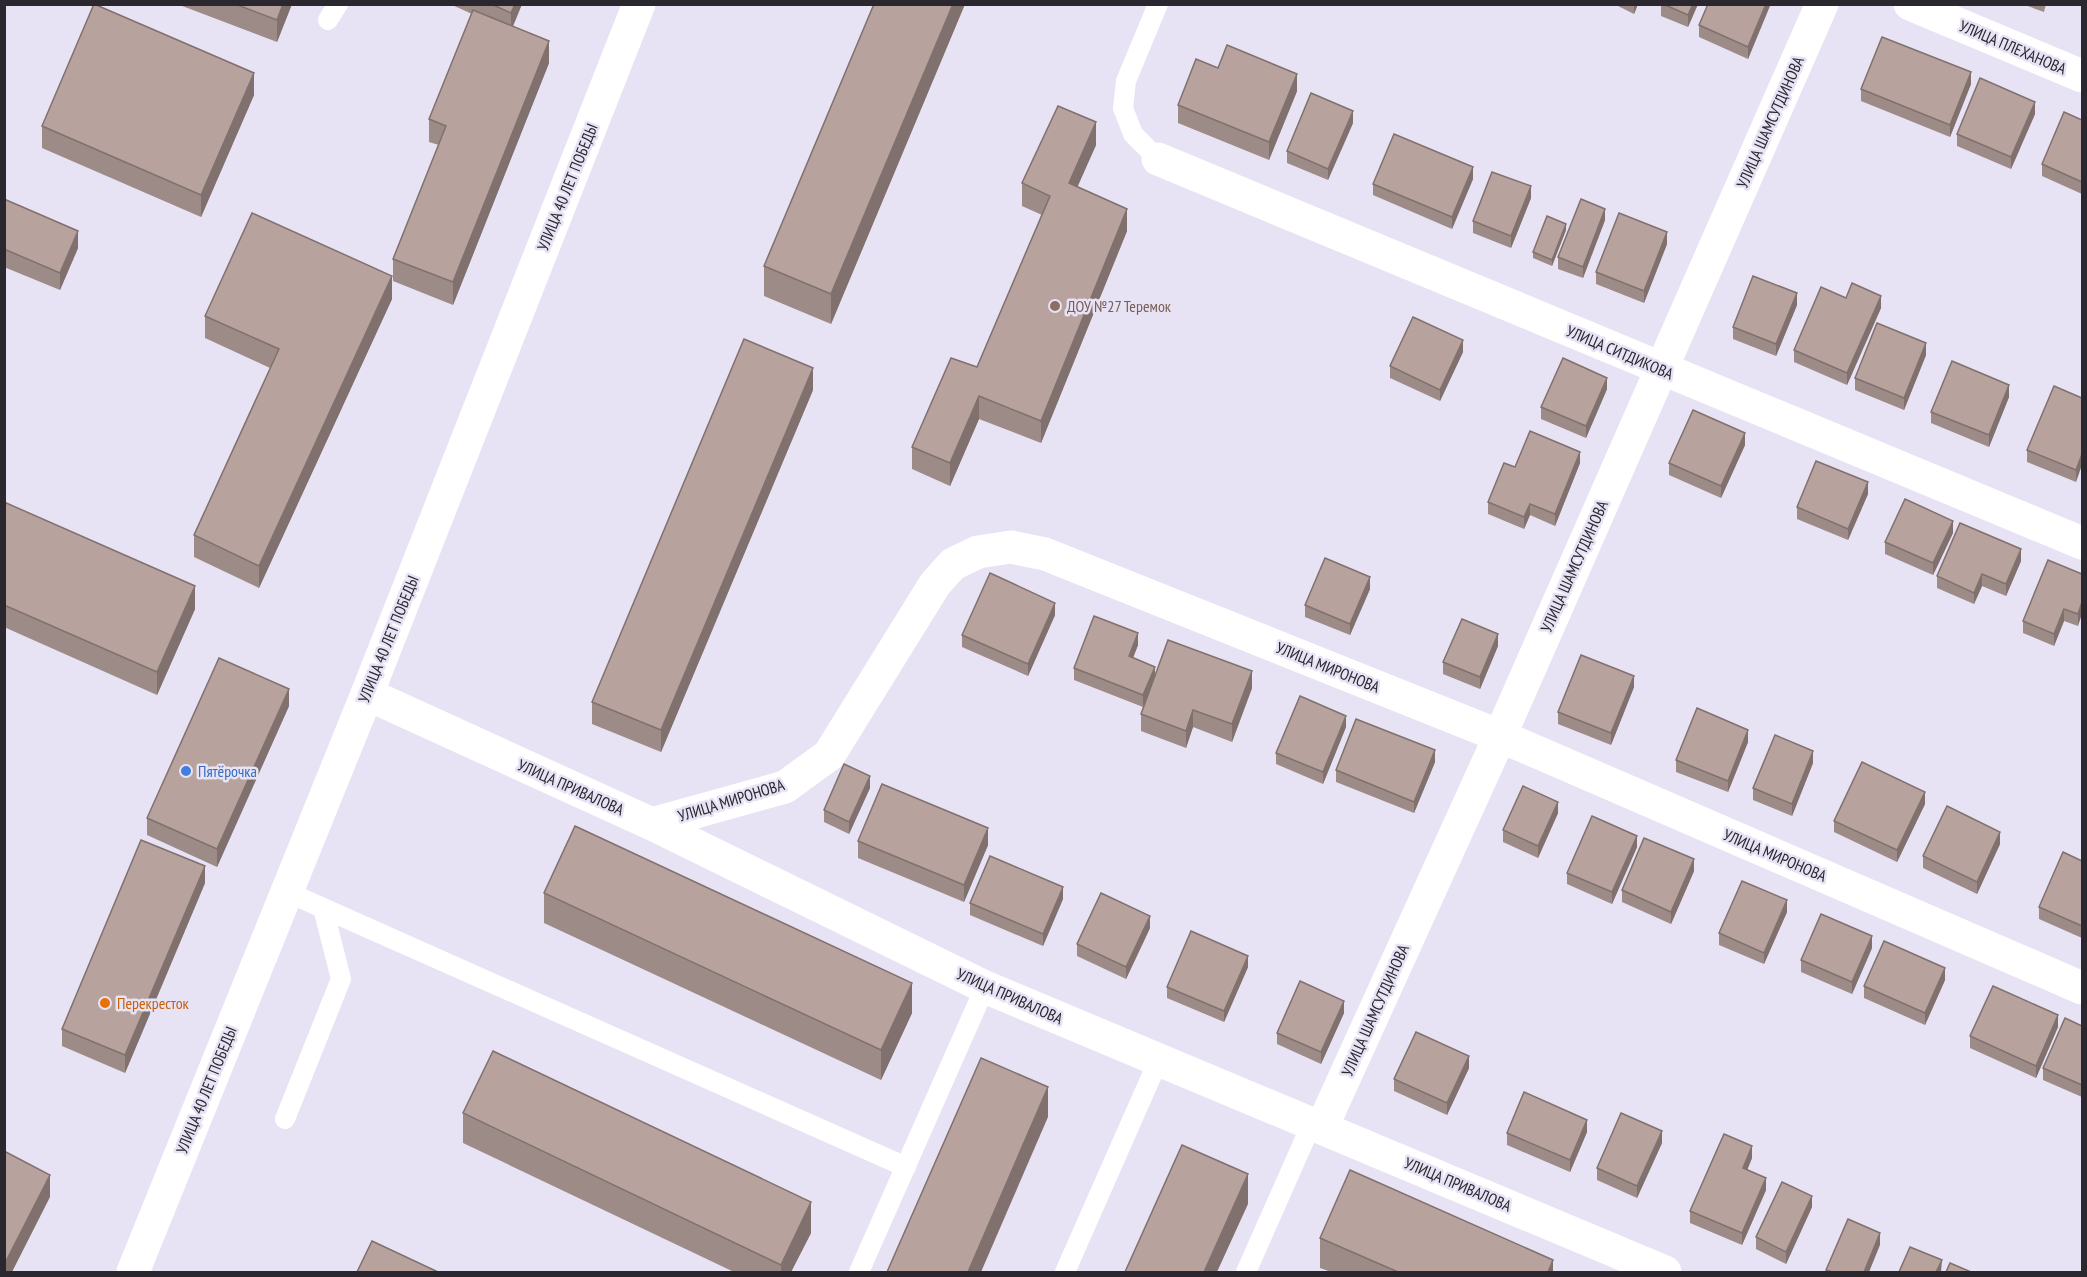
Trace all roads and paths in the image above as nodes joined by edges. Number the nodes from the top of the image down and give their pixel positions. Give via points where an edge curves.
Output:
1 (639, 4) edge
2 (1158, 4) edge
3 (1822, 4) edge
4 (1910, 4) edge
5 (2082, 76) edge
6 (1158, 159) joint
7 (1660, 369) junction
8 (2082, 543) edge
9 (366, 694) junction
10 (1500, 736) junction
11 (652, 824) junction
12 (286, 892) junction
13 (323, 908) junction
14 (986, 987) junction
15 (2082, 988) edge
16 (1159, 1059) junction
17 (285, 1119) dead end
18 (1317, 1125) junction
19 (906, 1167) junction
20 (133, 1272) edge
21 (859, 1272) edge
22 (1065, 1272) edge
23 (1246, 1272) edge
24 (1665, 1272) edge

1 - 9 street, УЛИЦА 40 ЛЕТ ПОБЕДЫ
2 - 6 lane via 1126,81 1123,108 1133,134
3 - 7 street, УЛИЦА ШАМСУТДИНОВА
4 - 5 street, УЛИЦА ПЛЕХАНОВА
6 - 7 street, УЛИЦА СИТДИКОВА
7 - 8 street, УЛИЦА СИТДИКОВА
7 - 10 street, УЛИЦА ШАМСУТДИНОВА
9 - 11 street, УЛИЦА ПРИВАЛОВА
9 - 12 street, УЛИЦА 40 ЛЕТ ПОБЕДЫ
10 - 11 street, УЛИЦА МИРОНОВА via 1045,554 1011,547 978,552 953,564 935,584 829,755 785,787
10 - 15 street, УЛИЦА МИРОНОВА
10 - 18 street, УЛИЦА ШАМСУТДИНОВА
11 - 14 street, УЛИЦА ПРИВАЛОВА
12 - 13 lane
12 - 20 street, УЛИЦА 40 ЛЕТ ПОБЕДЫ
13 - 17 lane via 341,979
13 - 19 lane
14 - 16 street, УЛИЦА ПРИВАЛОВА
14 - 19 lane
16 - 18 street, УЛИЦА ПРИВАЛОВА
16 - 22 lane
18 - 23 lane
18 - 24 street, УЛИЦА ПРИВАЛОВА
19 - 21 lane

